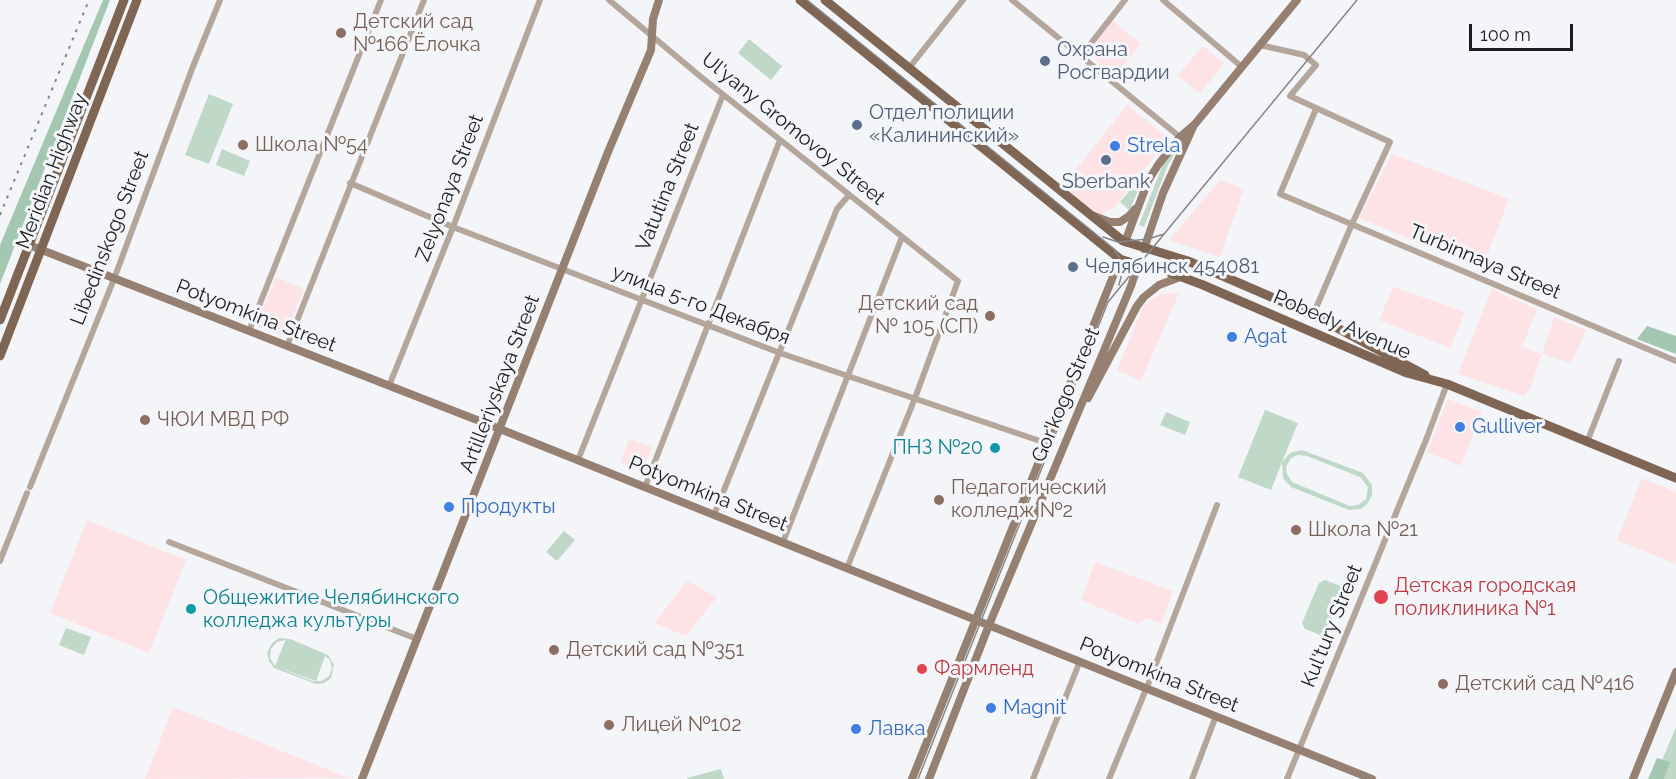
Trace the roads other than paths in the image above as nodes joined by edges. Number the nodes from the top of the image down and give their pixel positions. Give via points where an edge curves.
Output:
1 (124, 0) edge
2 (137, 0) edge
3 (220, 0) edge
4 (381, 0) edge
5 (424, 0) edge
6 (540, 0) edge
7 (609, 0) edge
8 (659, 0) edge
9 (800, 0) edge
10 (825, 0) edge
11 (963, 0) edge
12 (1012, 0) edge
13 (1125, 0) edge
14 (1163, 0) edge
15 (1297, 0) edge
16 (651, 35) junction
17 (1260, 45) junction
18 (1081, 56) junction
19 (1242, 67) junction
20 (909, 68) junction
21 (723, 95) junction
22 (1316, 109) junction
23 (1195, 124) junction
24 (1180, 137) junction
25 (780, 140) junction
26 (350, 183) junction
27 (849, 195) junction
28 (1142, 199) junction
29 (1090, 215) junction
30 (1352, 224) junction
31 (453, 227) junction
32 (902, 237) junction
33 (1125, 242) junction
34 (29, 245) junction
35 (1144, 249) junction
36 (41, 250) junction
37 (1120, 259) junction
38 (1138, 266) junction
39 (562, 270) junction
40 (1180, 277) junction
41 (114, 279) junction
42 (641, 299) junction
43 (1313, 315) junction
44 (0, 320) edge
45 (708, 326) junction
46 (249, 332) junction
47 (287, 346) junction
48 (780, 353) junction
49 (0, 356) edge
50 (1619, 361) dead end
51 (1676, 361) edge
52 (848, 377) junction
53 (1430, 379) junction
54 (1447, 384) junction
55 (389, 386) junction
56 (915, 398) junction
57 (1079, 410) junction
58 (500, 429) junction
59 (1587, 442) junction
60 (1046, 443) junction
61 (578, 460) junction
62 (1676, 478) edge
63 (645, 487) junction
64 (1022, 502) junction
65 (1217, 505) dead end
66 (1037, 509) junction
67 (714, 515) junction
68 (170, 542) dead end
69 (783, 542) junction
70 (0, 561) edge
71 (847, 568) junction
72 (975, 620) junction
73 (989, 625) junction
74 (417, 639) junction
75 (1080, 661) junction
76 (1676, 672) edge
77 (1146, 688) junction
78 (1216, 716) junction
79 (1299, 749) junction
80 (362, 779) edge
81 (912, 779) edge
82 (929, 779) edge
83 (1034, 779) edge
84 (1109, 779) edge
85 (1192, 779) edge
86 (1287, 779) edge
87 (1372, 779) edge
88 (1633, 779) edge

1 - 34 main road, Meridian Highway
2 - 36 main road, Meridian Highway
3 - 41 street, Libedinskogo Street
4 - 46 street
5 - 26 street
6 - 31 street, Zelyonaya Street
7 - 16 street, Ul'yany Gromovoy Street
8 - 16 street, Artilleriyskaya Street
9 - 37 main road, Pobedy Avenue
10 - 20 main road, Pobedy Avenue
11 - 20 street
12 - 18 street
13 - 18 street
14 - 19 street
15 - 17 street, Gor'kogo Street
16 - 21 street, Ul'yany Gromovoy Street
16 - 39 street, Artilleriyskaya Street via 651,50
17 - 19 street, Gor'kogo Street
17 - 22 street via 1304,56 1316,65 1290,96
18 - 24 street
19 - 23 street, Gor'kogo Street
20 - 29 main road, Pobedy Avenue
21 - 25 street, Ul'yany Gromovoy Street
21 - 42 street, Vatutina Street
22 - 30 street, Turbinnaya Street via 1280,194
22 - 30 street via 1390,141
23 - 24 street, Gor'kogo Street
23 - 35 street, Gor'kogo Street via 1163,193
24 - 28 street, Gor'kogo Street via 1158,165
25 - 27 street, Ul'yany Gromovoy Street
25 - 45 street
26 - 31 street, улица 5-го Декабря
26 - 47 street
27 - 32 street, Ul'yany Gromovoy Street
27 - 48 street via 837,209
28 - 29 street, Gor'kogo Street via 1120,222
28 - 33 street, Gor'kogo Street
29 - 33 main road, Pobedy Avenue
30 - 43 street
30 - 51 street, Turbinnaya Street
31 - 39 street, улица 5-го Декабря
31 - 55 street, Zelyonaya Street
32 - 52 street
32 - 56 street, Ul'yany Gromovoy Street via 958,281
33 - 35 main road, Pobedy Avenue
33 - 37 main road, Gor'kogo Street
34 - 36 street, Potyomkina Street
34 - 44 main road, Meridian Highway
35 - 38 main road, Gor'kogo Street
35 - 43 main road, Pobedy Avenue via 1188,261
36 - 41 street, Potyomkina Street
36 - 49 main road, Meridian Highway
37 - 38 main road, Pobedy Avenue
37 - 60 street, Gor'kogo Street
38 - 40 main road, Pobedy Avenue via 1158,268
38 - 57 street, Gor'kogo Street
39 - 42 street, улица 5-го Декабря
39 - 58 street, Artilleriyskaya Street
40 - 53 main road, Pobedy Avenue via 1407,373
40 - 57 street via 1159,285 1137,306 1092,393
41 - 46 street, Potyomkina Street
41 - 70 street, Libedinskogo Street
42 - 45 street, улица 5-го Декабря
42 - 61 street, Vatutina Street
43 - 53 main road, Pobedy Avenue
45 - 48 street, улица 5-го Декабря
45 - 63 street
46 - 47 street, Potyomkina Street
47 - 55 street, Potyomkina Street
48 - 52 street, улица 5-го Декабря
48 - 67 street
50 - 59 street
52 - 56 street, улица 5-го Декабря
52 - 69 street
53 - 54 main road, Pobedy Avenue
54 - 59 main road, Pobedy Avenue
54 - 79 street, Kul'tury Street
55 - 58 street, Potyomkina Street
56 - 60 street, улица 5-го Декабря
56 - 71 street
57 - 66 street, Gor'kogo Street
58 - 61 street, Potyomkina Street
58 - 74 street, Artilleriyskaya Street
59 - 62 main road, Pobedy Avenue
60 - 64 street, Gor'kogo Street
61 - 63 street, Potyomkina Street
63 - 67 street, Potyomkina Street
64 - 66 street
64 - 72 street, Gor'kogo Street
65 - 77 street
66 - 73 street, Gor'kogo Street
67 - 69 street, Potyomkina Street
68 - 74 street
69 - 71 street, Potyomkina Street
71 - 72 street, Potyomkina Street
72 - 73 street, Potyomkina Street
72 - 81 street, Gor'kogo Street
73 - 75 street, Potyomkina Street
73 - 82 street, Gor'kogo Street
74 - 80 street, Artilleriyskaya Street
75 - 77 street, Potyomkina Street
75 - 83 street
76 - 88 street
77 - 78 street, Potyomkina Street
77 - 84 street
78 - 79 street, Potyomkina Street
78 - 85 street
79 - 86 street, Kul'tury Street
79 - 87 street, Potyomkina Street

